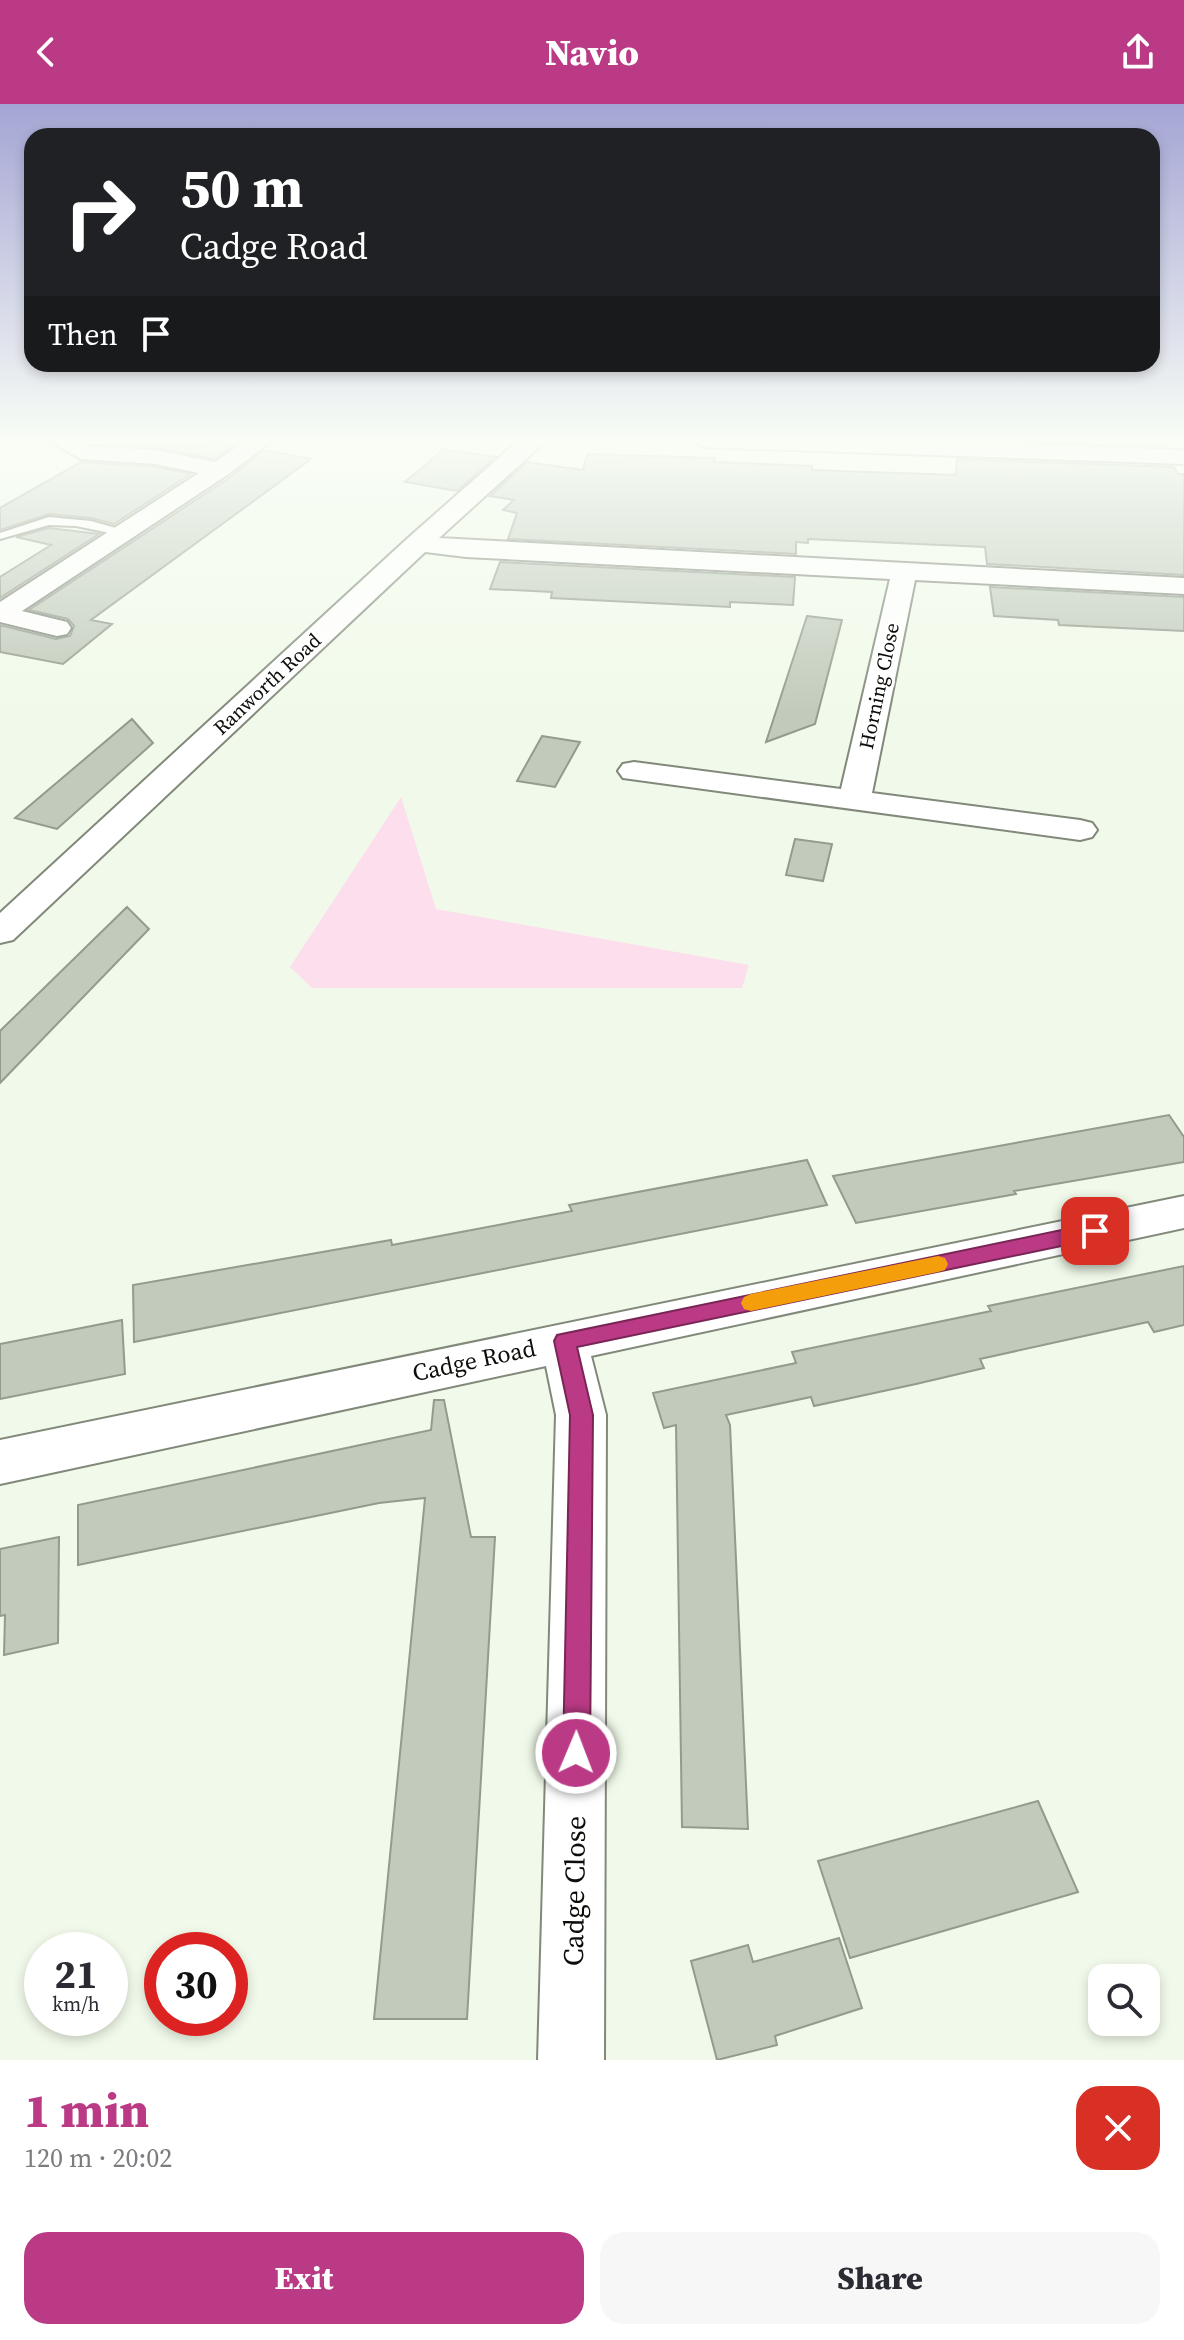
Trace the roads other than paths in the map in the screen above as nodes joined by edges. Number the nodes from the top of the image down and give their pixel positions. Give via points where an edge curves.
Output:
1 (12, 531) edge
2 (120, 531) edge
3 (430, 531) edge
4 (124, 532) joint
5 (3, 536) dead end
6 (417, 543) junction
7 (904, 572) junction
8 (1184, 586) edge
9 (0, 614) edge
10 (57, 628) dead end
11 (634, 771) dead end
12 (854, 800) junction
13 (1080, 830) dead end
14 (0, 932) edge
15 (1184, 1212) edge
16 (564, 1341) junction
17 (0, 1462) edge
18 (571, 2060) edge

1 - 5 lane
2 - 4 lane
3 - 6 street, Ranworth Road
4 - 9 street
6 - 7 street
6 - 14 street, Ranworth Road
7 - 8 street
7 - 12 street, Horning Close
9 - 10 street
11 - 12 street
12 - 13 street
15 - 16 street, Cadge Road
16 - 17 street, Cadge Road
16 - 18 street, Cadge Close via 581,1415

